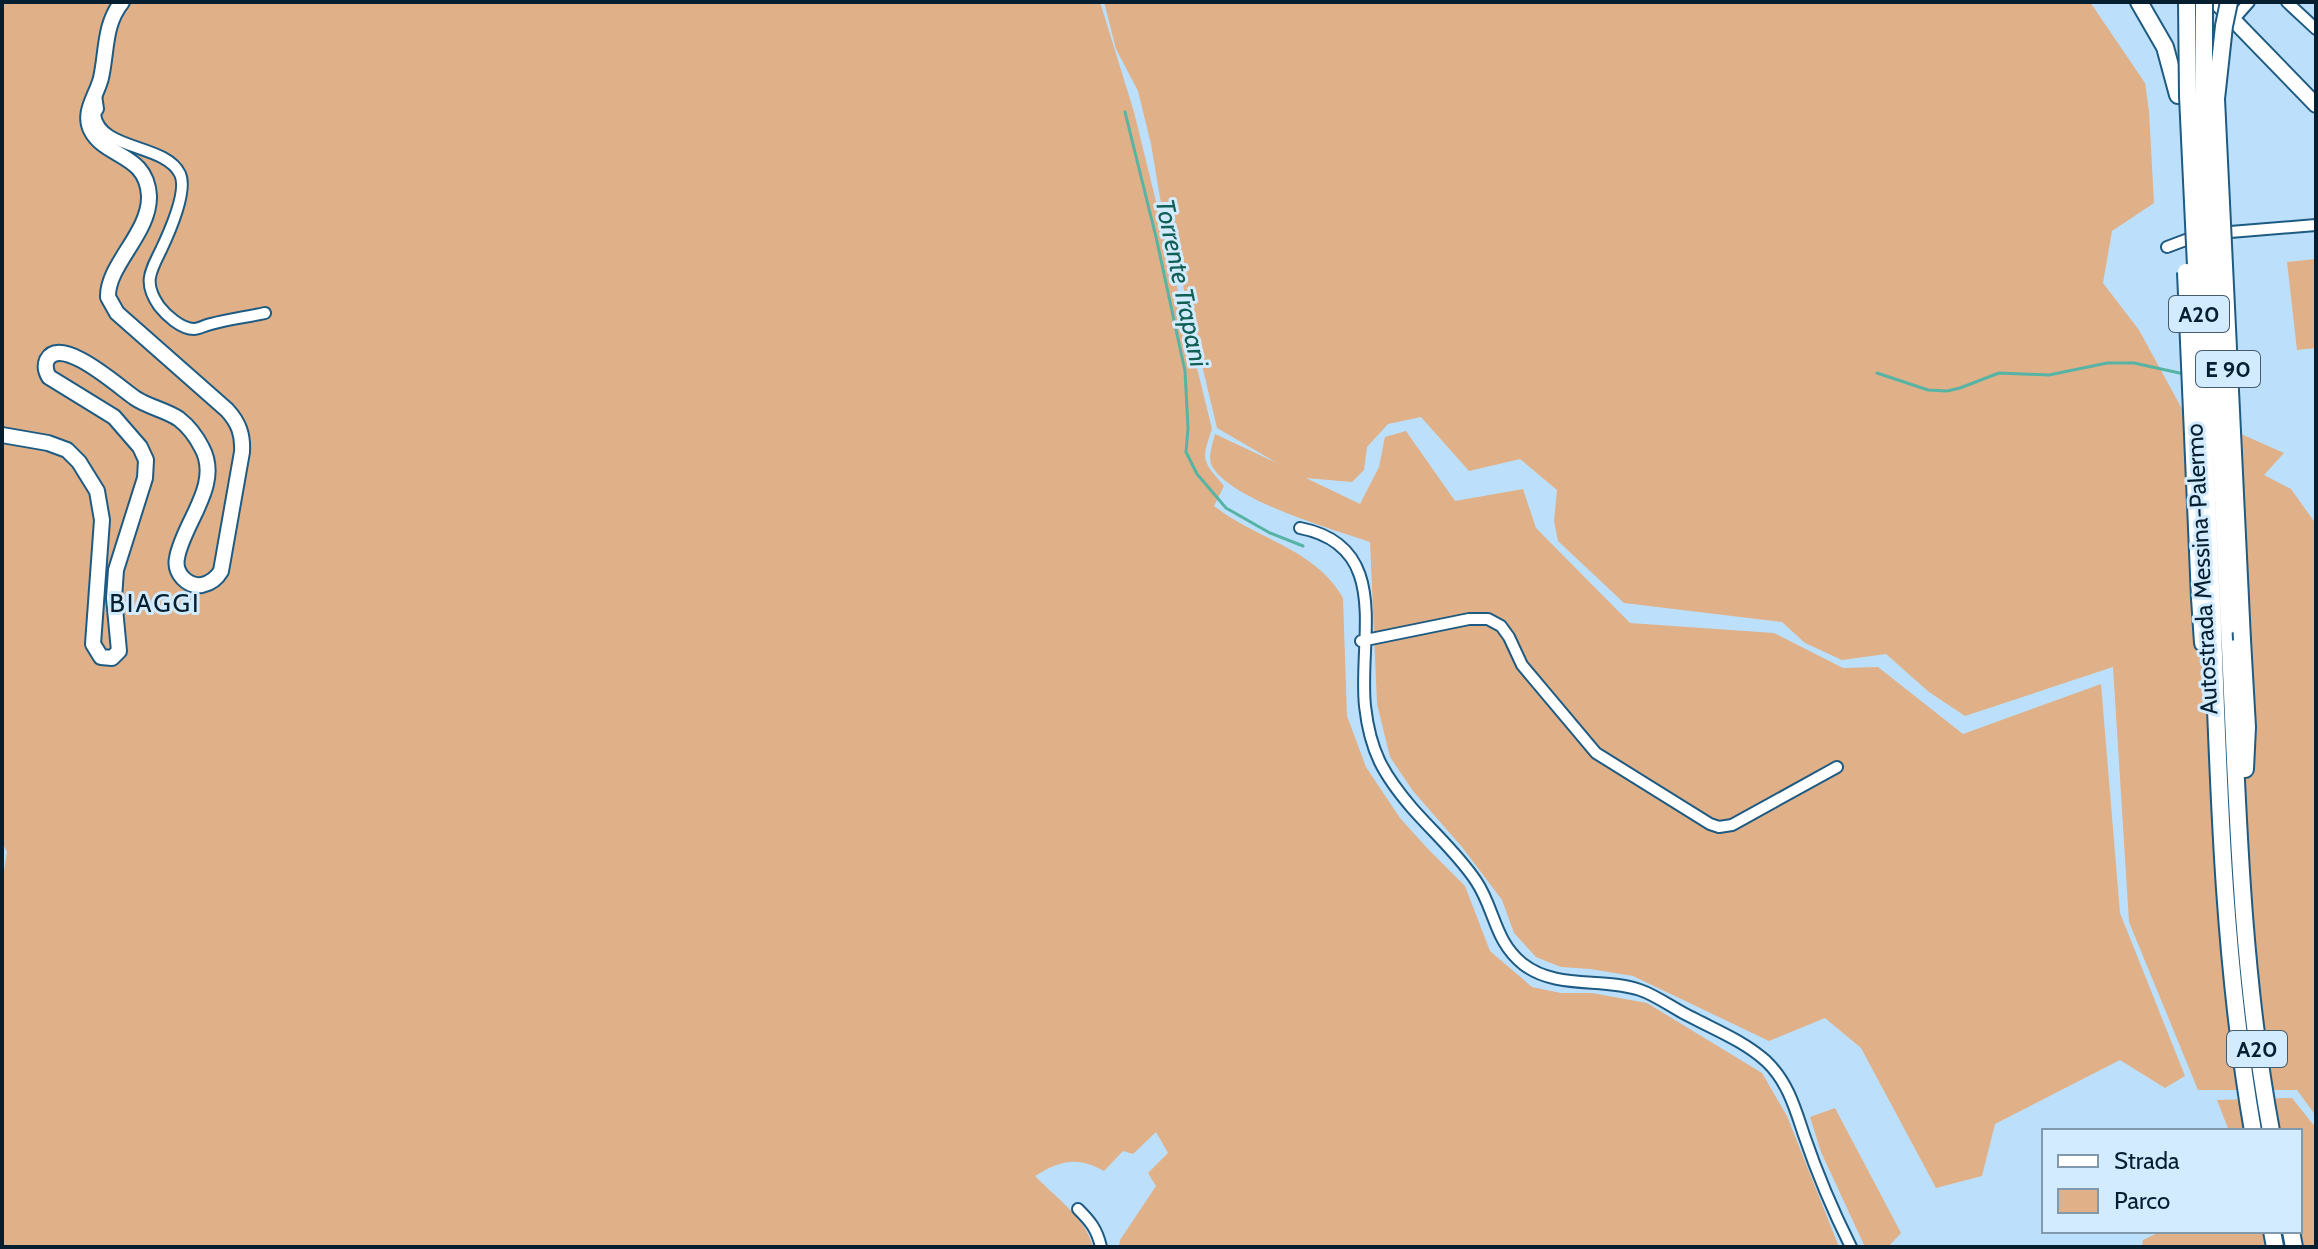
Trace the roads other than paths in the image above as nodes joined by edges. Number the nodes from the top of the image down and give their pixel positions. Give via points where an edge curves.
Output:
1 (122, 2) edge
2 (2139, 2) edge
3 (2187, 2) edge
4 (2204, 2) edge
5 (2216, 2) edge
6 (2229, 2) edge
7 (2249, 2) edge
8 (2287, 2) edge
9 (2233, 20) junction
10 (2316, 29) edge
11 (96, 93) junction
12 (2316, 105) edge
13 (2316, 225) edge
14 (2167, 247) dead end
15 (265, 313) dead end
16 (2, 435) edge
17 (1300, 528) dead end
18 (2221, 626) junction
19 (1363, 641) junction
20 (1837, 767) dead end
21 (2239, 822) junction
22 (2220, 823) junction
23 (2253, 1129) edge
24 (2271, 1129) edge
25 (1078, 1209) dead end
26 (1101, 1247) edge
27 (1848, 1247) edge

1 - 11 main road via 108,32
2 - 22 highway, bridge via 2165,47 2178,95 2209,771
3 - 18 highway, Autostrada Messina-Palermo / A20, bridge via 2188,96
4 - 18 highway, Autostrada Messina-Palermo / A20, bridge
5 - 9 main road
6 - 21 highway, E 90, bridge via 2216,99 2247,727
7 - 9 street
8 - 10 street
9 - 12 main road
11 - 15 street via 99,127 162,156 182,180 149,279 164,312 196,330
11 - 16 main road via 88,113 91,131 136,166 148,191 145,216 110,284 109,302 227,410 241,431 221,571 199,585 186,581 177,569 207,471 204,452 188,428 68,354 50,356 45,366 49,377 114,417 146,460 116,570 120,648 112,658 101,657 93,640 102,520 97,491 67,450
13 - 14 street via 2202,234
17 - 19 street via 1339,551 1356,573
18 - 21 highway, Autostrada Messina-Palermo / A20
18 - 22 highway, Autostrada Messina-Palermo / A20
19 - 20 street via 1469,619 1493,621 1505,631 1522,665 1596,753 1719,827 1732,825
19 - 27 street via 1360,704 1375,765 1475,885 1505,952 1528,972 1553,983 1641,996 1757,1059 1791,1105 1809,1161
21 - 24 highway, Autostrada Messina-Palermo / A20 via 2248,967
22 - 23 highway, Autostrada Messina-Palermo / A20 via 2230,966
25 - 26 street via 1098,1232

